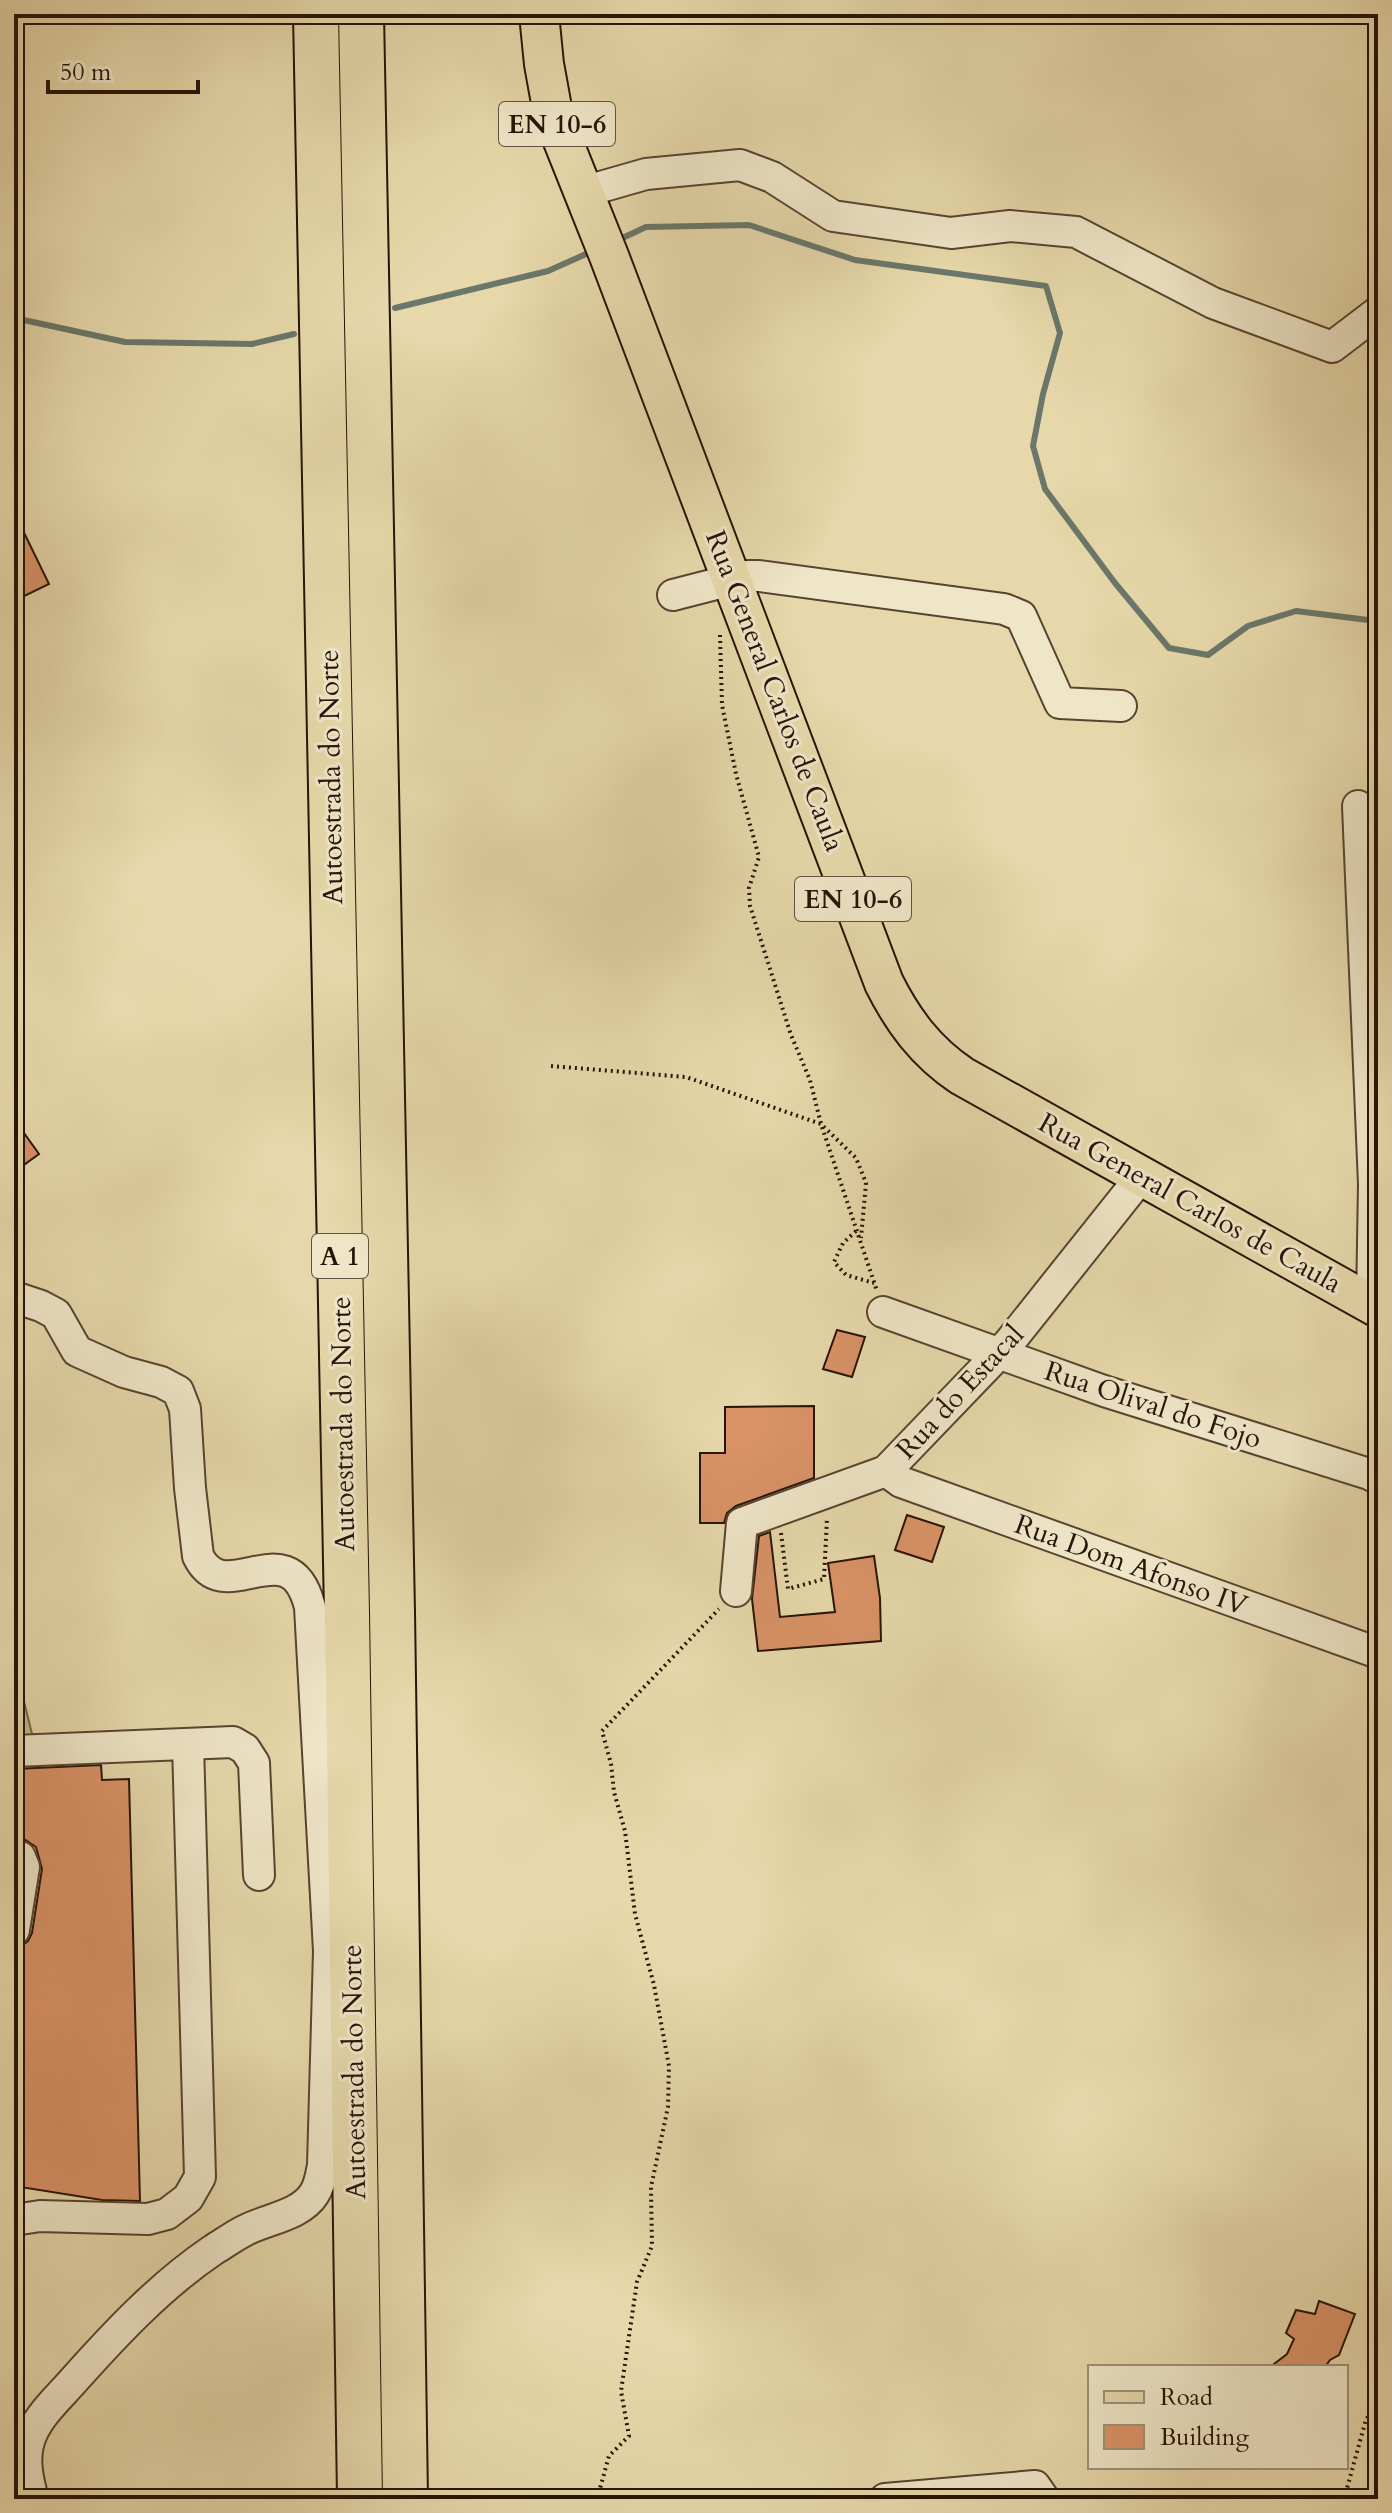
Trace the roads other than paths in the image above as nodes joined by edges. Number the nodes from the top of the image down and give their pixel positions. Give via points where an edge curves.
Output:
1 (316, 14) edge
2 (361, 14) edge
3 (539, 14) edge
4 (583, 192) junction
5 (1378, 312) edge
6 (722, 583) junction
7 (673, 595) dead end
8 (1121, 706) dead end
9 (1358, 806) dead end
10 (1141, 1177) junction
11 (14, 1297) edge
12 (1375, 1306) edge
13 (883, 1312) road end
14 (999, 1353) junction
15 (886, 1471) junction
16 (1378, 1479) edge
17 (736, 1591) road end
18 (1378, 1653) edge
19 (188, 1744) junction
20 (14, 1751) edge
21 (14, 1856) edge
22 (259, 1875) dead end
23 (14, 1930) edge
24 (14, 2220) edge
25 (33, 2499) edge
26 (360, 2499) edge
27 (405, 2499) edge
28 (885, 2499) edge
29 (1044, 2499) edge

1 - 26 highway, Autoestrada do Norte / A 1
2 - 27 highway, Autoestrada do Norte / A 1
3 - 4 main road, Rua General Carlos de Caula / EN 10-6 via 552,108
4 - 5 street via 646,174 740,165 772,177 833,216 951,233 1010,226 1076,232 1213,303 1332,347
4 - 6 main road, Rua General Carlos de Caula / EN 10-6
6 - 7 street
6 - 8 street via 759,576 1014,611 1028,628 1060,703
6 - 10 main road, Rua General Carlos de Caula / EN 10-6 via 884,983 905,1021 927,1048 962,1076
9 - 12 street
10 - 12 main road, Rua General Carlos de Caula / EN 10-6
10 - 14 street, Rua do Estacal
11 - 25 street via 56,1314 77,1351 178,1391 185,1409 202,1565 219,1577 278,1570 291,1575 306,1592 329,1951 323,2165 315,2194 297,2209 244,2231 211,2252 112,2338 32,2432 26,2459
13 - 14 street, Rua Olival do Fojo
14 - 15 street, Rua do Estacal
14 - 16 street, Rua Olival do Fojo
15 - 17 street, Rua do Estacal via 742,1523
15 - 18 street, Rua Dom Afonso IV via 901,1482
19 - 20 street
19 - 22 street via 233,1742 254,1763
19 - 24 street via 200,2177 188,2198 167,2214 148,2219
21 - 23 street via 24,1867
28 - 29 street via 1035,2486

